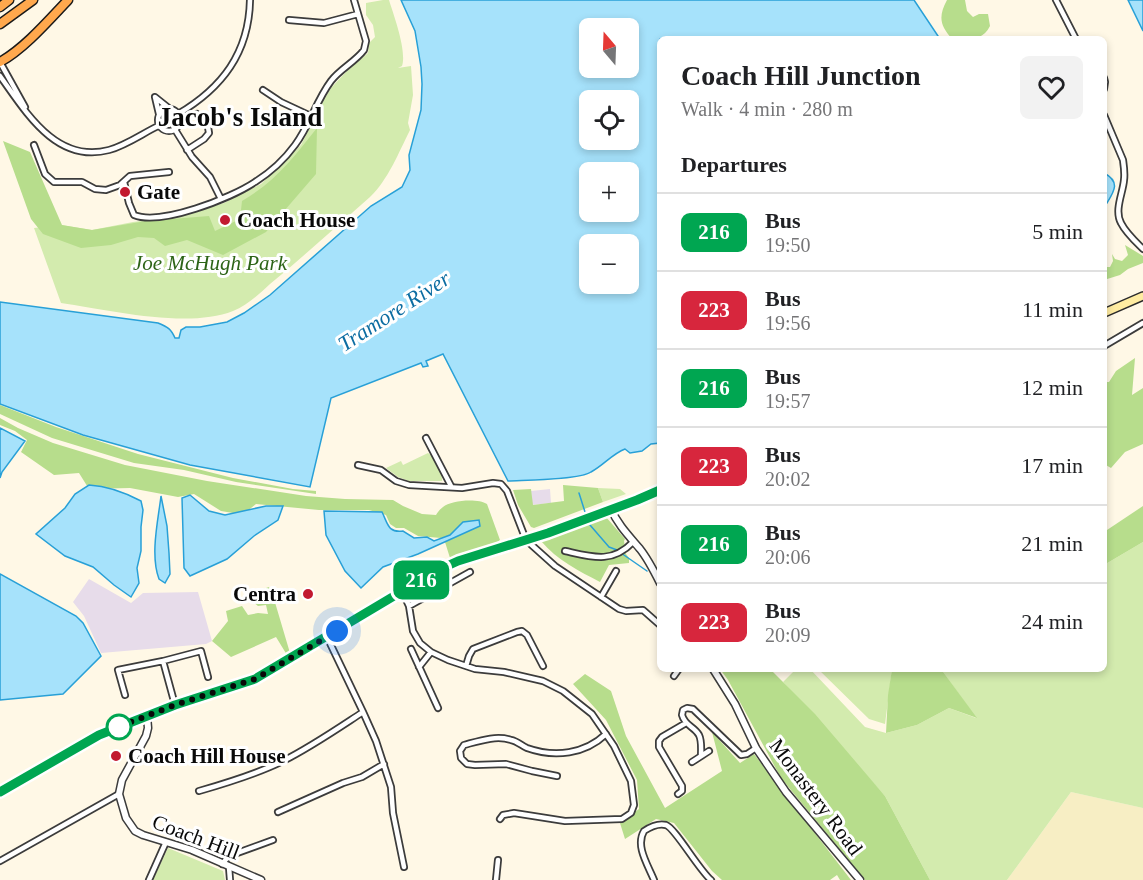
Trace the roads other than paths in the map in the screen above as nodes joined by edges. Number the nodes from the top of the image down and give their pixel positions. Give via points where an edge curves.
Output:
1 (9, 0) edge
2 (33, 0) edge
3 (68, 0) edge
4 (250, 0) edge
5 (354, 0) edge
6 (1056, 0) edge
7 (0, 7) edge
8 (358, 14) junction
9 (289, 20) dead end
10 (0, 24) edge
11 (1074, 36) edge
12 (0, 62) edge
13 (0, 76) edge
14 (262, 90) dead end
15 (170, 109) junction
16 (159, 114) junction
17 (178, 114) junction
18 (197, 114) dead end
19 (311, 116) junction
20 (32, 120) junction
21 (1107, 122) edge
22 (160, 125) junction
23 (174, 129) junction
24 (34, 145) dead end
25 (188, 150) junction
26 (169, 172) dead end
27 (124, 182) junction
28 (221, 199) junction
29 (1143, 249) edge
30 (1143, 296) edge
31 (1107, 312) edge
32 (1143, 323) edge
33 (1107, 344) edge
34 (426, 438) dead end
35 (358, 465) dead end
36 (451, 486) junction
37 (657, 491) edge
38 (611, 509) junction
39 (526, 540) junction
40 (633, 542) junction
41 (565, 551) dead end
42 (616, 571) dead end
43 (470, 572) dead end
44 (657, 577) edge
45 (402, 591) junction
46 (600, 597) junction
47 (409, 606) junction
48 (657, 622) edge
49 (327, 638) junction
50 (411, 649) dead end
51 (431, 652) junction
52 (163, 662) junction
53 (466, 666) junction
54 (543, 666) dead end
55 (419, 667) junction
56 (677, 672) edge
57 (715, 672) edge
58 (674, 676) dead end
59 (208, 677) dead end
60 (125, 695) dead end
61 (175, 705) junction
62 (438, 708) dead end
63 (363, 711) junction
64 (147, 716) junction
65 (686, 723) junction
66 (606, 734) junction
67 (756, 748) junction
68 (709, 751) dead end
69 (701, 756) junction
70 (692, 762) dead end
71 (384, 764) junction
72 (557, 776) dead end
73 (199, 791) dead end
74 (0, 792) edge
75 (119, 794) junction
76 (678, 794) dead end
77 (278, 812) dead end
78 (500, 819) dead end
79 (273, 840) dead end
80 (166, 842) junction
81 (498, 860) dead end
82 (0, 861) edge
83 (222, 864) junction
84 (230, 867) junction
85 (404, 867) dead end
86 (149, 880) edge
87 (230, 880) edge
88 (261, 880) edge
89 (496, 880) edge
90 (654, 880) edge
91 (711, 880) edge
92 (860, 880) edge

1 - 7 highway
2 - 10 highway
3 - 12 highway
4 - 17 street via 244,38 230,68 207,94
5 - 8 street
6 - 11 street
8 - 9 street via 324,23
8 - 19 street via 366,41 364,50 330,82
12 - 20 street
13 - 20 street
14 - 19 street
15 - 16 street
15 - 16 street via 155,97
15 - 17 street
16 - 22 street
17 - 23 street
18 - 25 street via 209,133
19 - 28 street via 303,134 280,163 245,189
20 - 22 street via 57,142 87,151 116,147
21 - 29 street via 1123,160 1119,218
22 - 23 street via 165,130
23 - 25 street
24 - 27 street via 45,174 54,182 79,182 106,190
25 - 28 street via 210,177
26 - 27 street via 133,175
27 - 28 street via 130,208 134,215 143,217 179,213
30 - 31 main road
32 - 33 street
34 - 36 street
35 - 36 street via 381,470 403,484
36 - 39 street via 501,484
37 - 38 main road
38 - 39 main road
38 - 40 street
39 - 45 main road via 458,561
39 - 46 street
40 - 41 street via 624,550 598,558
40 - 44 street
42 - 46 street
43 - 47 street
45 - 47 street
45 - 49 main road
46 - 48 street via 619,609 643,610
47 - 51 street via 413,631
49 - 61 main road via 255,679
49 - 63 street
50 - 55 street
51 - 53 street
51 - 55 street
52 - 59 street via 201,651
52 - 60 street via 118,670
52 - 61 street
53 - 54 street via 473,649 522,632
53 - 66 street via 543,681 592,714
55 - 62 street
56 - 58 street
57 - 67 street, Monastery Road
61 - 64 main road
63 - 71 street
63 - 73 street via 281,762
64 - 74 main road via 99,735
64 - 75 street via 148,728
65 - 67 street via 681,715 683,710 693,709 741,755
65 - 69 street via 698,733
65 - 76 street via 659,741 682,786
66 - 72 street via 571,752 540,752 511,740 494,738 465,745 460,751 466,764 506,764
66 - 78 street via 631,781 631,813 622,819 565,821 514,813
67 - 92 street, Monastery Road via 786,792
68 - 69 street
69 - 70 street
71 - 77 street
71 - 85 street via 392,787
75 - 80 street, Coach Hill via 126,818 135,831
75 - 82 street
79 - 83 street via 229,856
80 - 83 street, Coach Hill
80 - 86 street
81 - 89 street
83 - 84 street, Coach Hill
84 - 87 street
84 - 88 street, Coach Hill
90 - 91 street via 640,840 644,831 659,825 675,832

